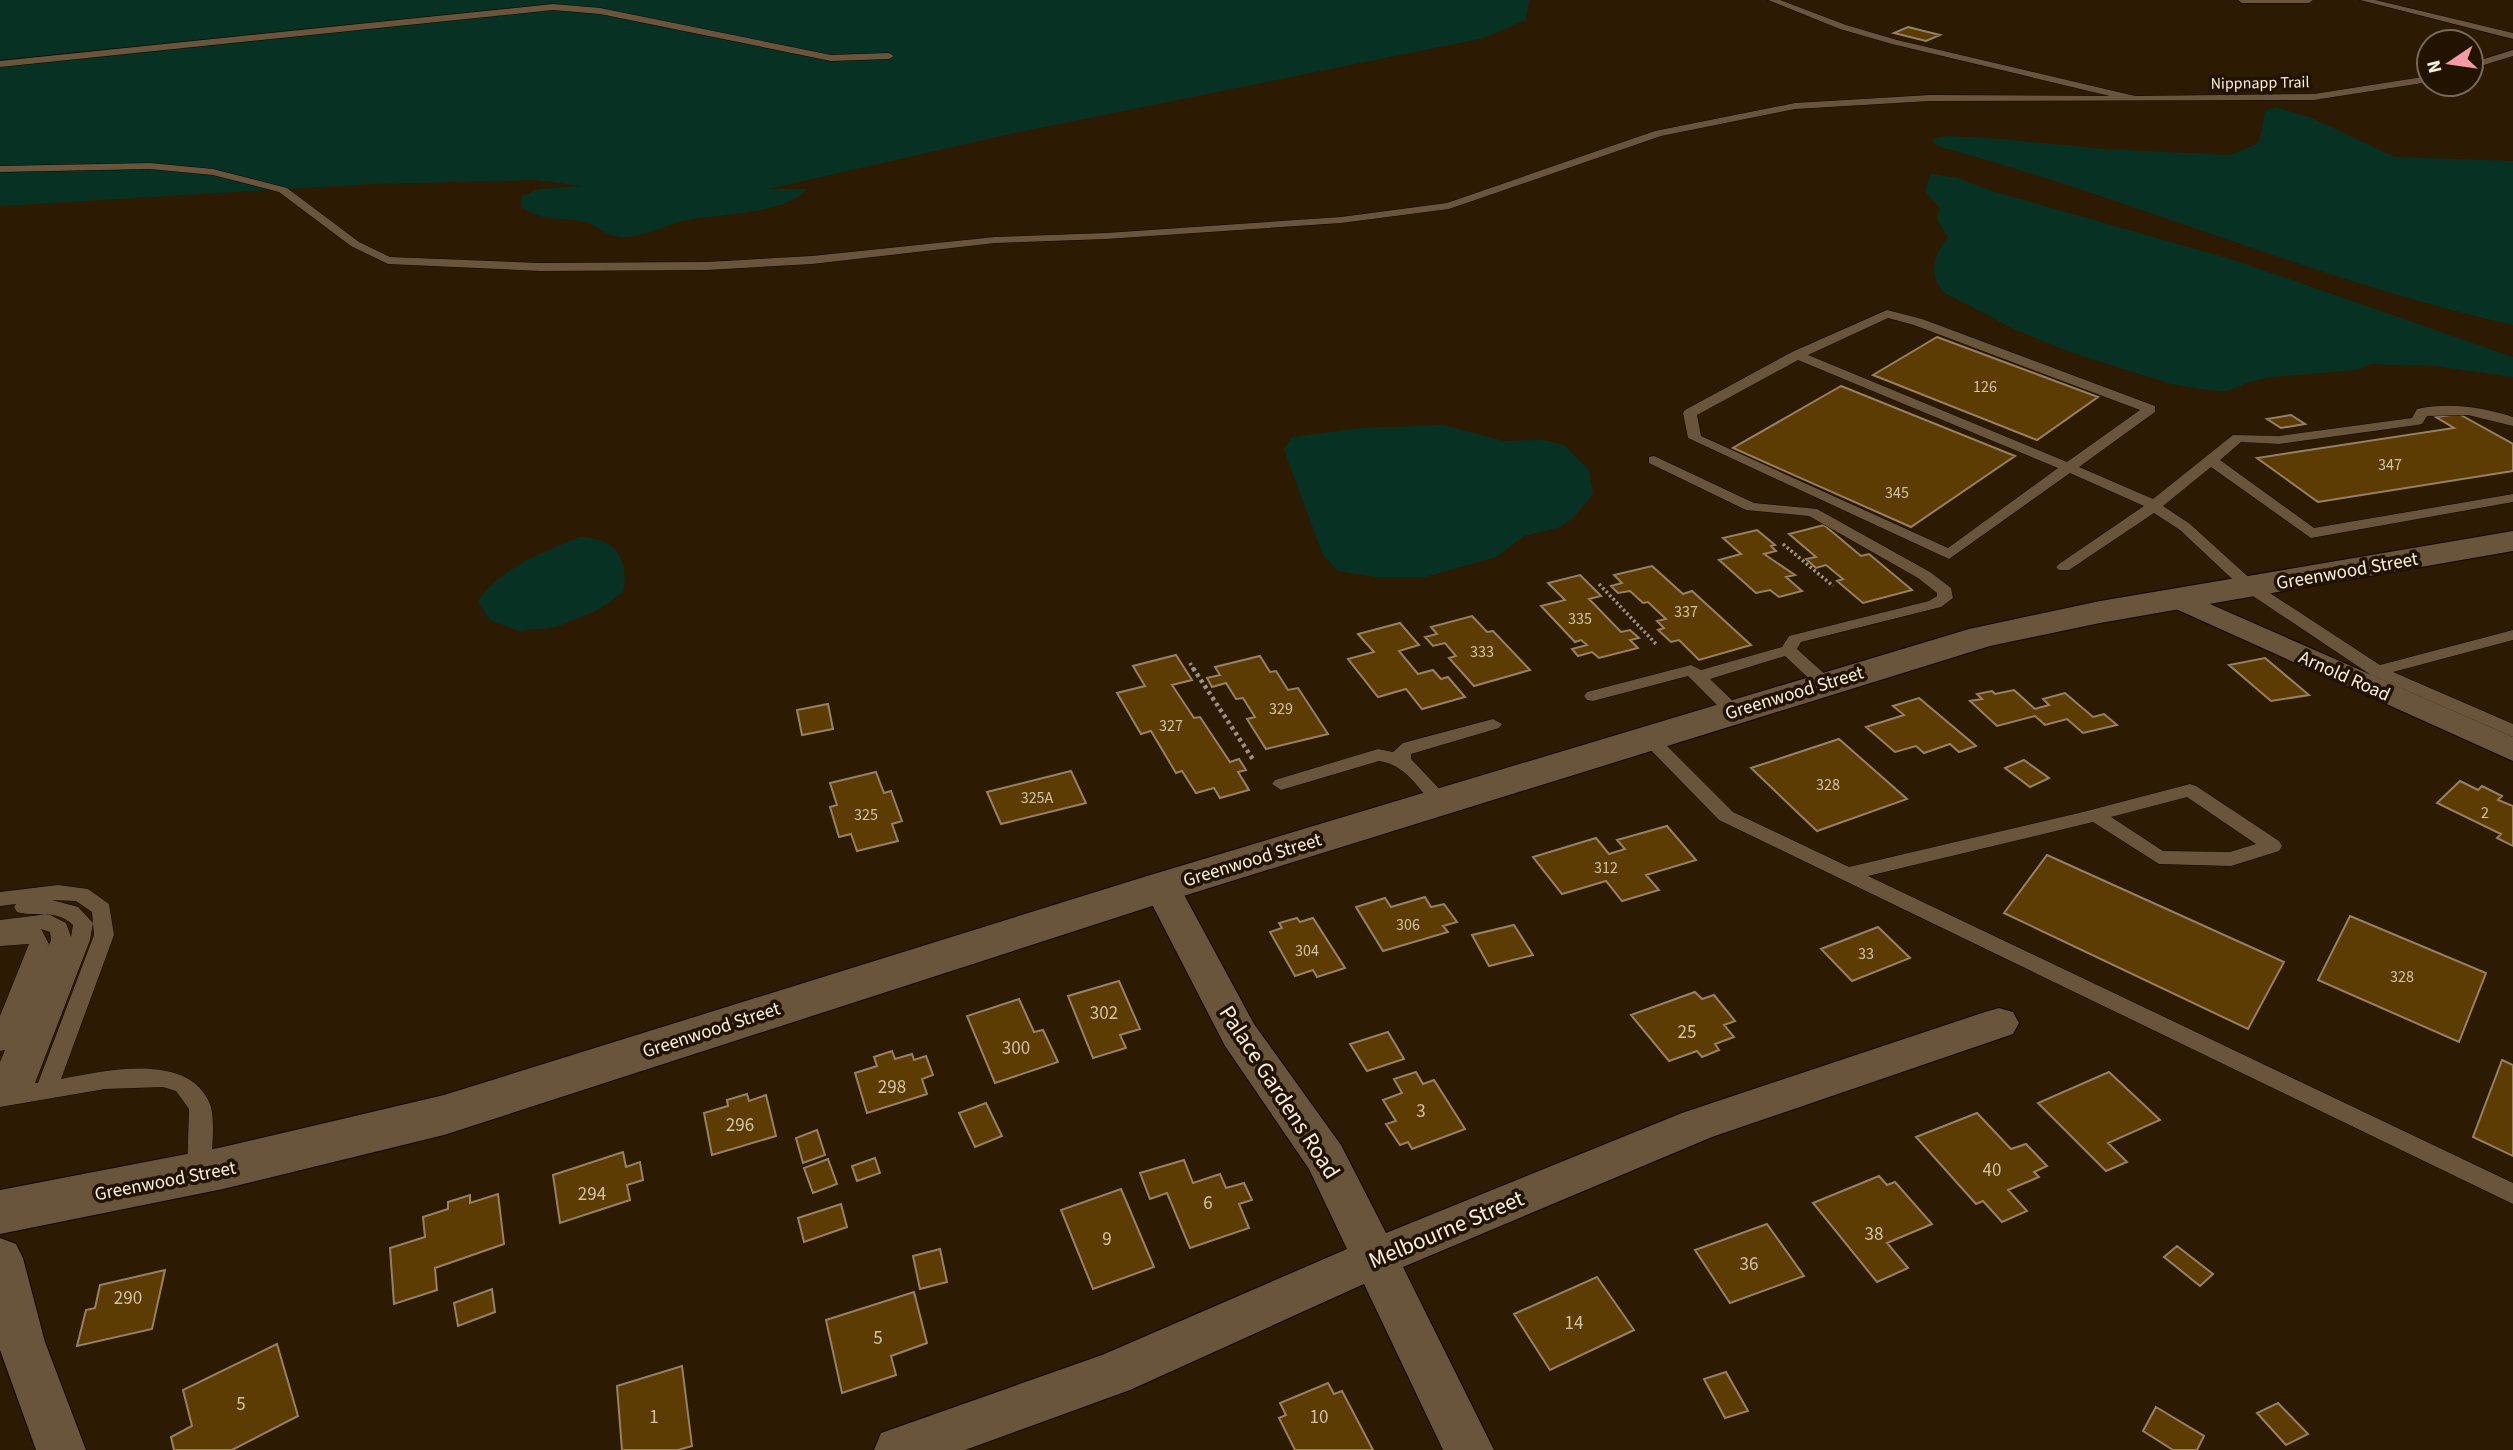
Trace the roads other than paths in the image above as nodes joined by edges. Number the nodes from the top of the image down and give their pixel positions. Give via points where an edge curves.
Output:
1 (1772, 0) edge
2 (2242, 0) edge
3 (2277, 0) edge
4 (2309, 0) edge
5 (2364, 0) edge
6 (2289, 2) junction
7 (2513, 36) edge
8 (2513, 53) edge
9 (889, 56) dead end
10 (2485, 62) edge
11 (0, 64) edge
12 (2415, 81) edge
13 (2135, 99) junction
14 (0, 170) edge
15 (1797, 355) junction
16 (2513, 422) edge
17 (2210, 459) junction
18 (1654, 460) dead end
19 (2068, 468) junction
20 (2513, 498) edge
21 (2154, 506) junction
22 (2513, 541) edge
23 (2064, 567) dead end
24 (2250, 587) junction
25 (2178, 599) junction
26 (2513, 635) edge
27 (1788, 650) junction
28 (2377, 671) junction
29 (1697, 677) junction
30 (1824, 683) junction
31 (1593, 696) dead end
32 (1733, 711) junction
33 (1493, 724) dead end
34 (2513, 731) edge
35 (1648, 737) junction
36 (2513, 750) edge
37 (1402, 759) junction
38 (1281, 784) dead end
39 (1440, 802) junction
40 (2095, 815) junction
41 (1847, 874) junction
42 (1162, 887) junction
43 (0, 899) edge
44 (0, 911) edge
45 (0, 927) edge
46 (0, 939) edge
47 (1999, 1023) dead end
48 (0, 1043) edge
49 (46, 1090) junction
50 (7, 1094) edge
51 (199, 1175) junction
52 (2513, 1194) edge
53 (0, 1212) edge
54 (1377, 1257) junction
55 (0, 1258) edge
56 (61, 1450) edge
57 (900, 1450) edge
58 (1469, 1450) edge

1 - 13 lane, Nippnapp Trail via 1895,42
2 - 6 lane
3 - 6 lane
4 - 6 lane
5 - 7 lane
8 - 10 lane
9 - 11 lane via 831,58 564,6
12 - 13 lane, Nippnapp Trail via 2314,97
13 - 14 lane via 1930,98 1794,106 1659,133 1449,206 1341,220 995,240 707,266 540,267 388,260 355,244 283,190 213,172 150,166
15 - 19 lane
15 - 19 lane via 1887,314 2150,409
15 - 19 lane via 1690,413 1695,438 1949,554
16 - 17 lane via 2451,408 2431,410 2421,412 2417,421 2279,440 2238,438
17 - 20 lane via 2311,533
17 - 21 lane
18 - 27 lane via 1751,507 1812,512 1945,591 1945,598 1935,604 1795,639
19 - 21 lane
21 - 23 lane
21 - 24 lane via 2185,527
22 - 24 main road, Greenwood Street
24 - 25 main road, Greenwood Street
24 - 28 lane
25 - 30 main road, Greenwood Street via 1992,635
25 - 36 street, Arnold Road
26 - 28 lane
27 - 29 lane
27 - 30 lane
28 - 34 lane
29 - 31 lane via 1691,670
29 - 32 lane
30 - 32 main road, Greenwood Street
32 - 35 main road, Greenwood Street
33 - 37 lane via 1409,747 1402,752
35 - 39 main road, Greenwood Street
35 - 41 lane via 1726,816
37 - 38 lane via 1378,755
37 - 39 lane
39 - 42 main road, Greenwood Street
40 - 40 lane via 2190,790 2272,846 2231,859 2159,857
40 - 41 lane
41 - 52 lane
42 - 51 main road, Greenwood Street via 444,1115
42 - 54 street, Palace Gardens Road via 1239,1035 1326,1158
43 - 49 lane via 81,894 102,909 104,934
44 - 50 lane via 46,905 74,911 83,923 80,940
45 - 50 lane via 48,921 59,928 61,940
46 - 48 lane via 34,934 39,944
47 - 54 street, Melbourne Street via 1697,1125
49 - 50 lane
49 - 51 lane via 163,1077 184,1085 200,1107
51 - 53 main road, Greenwood Street
54 - 57 street, Melbourne Street via 1113,1374
54 - 58 street, Palace Gardens Road
55 - 56 street via 21,1342

